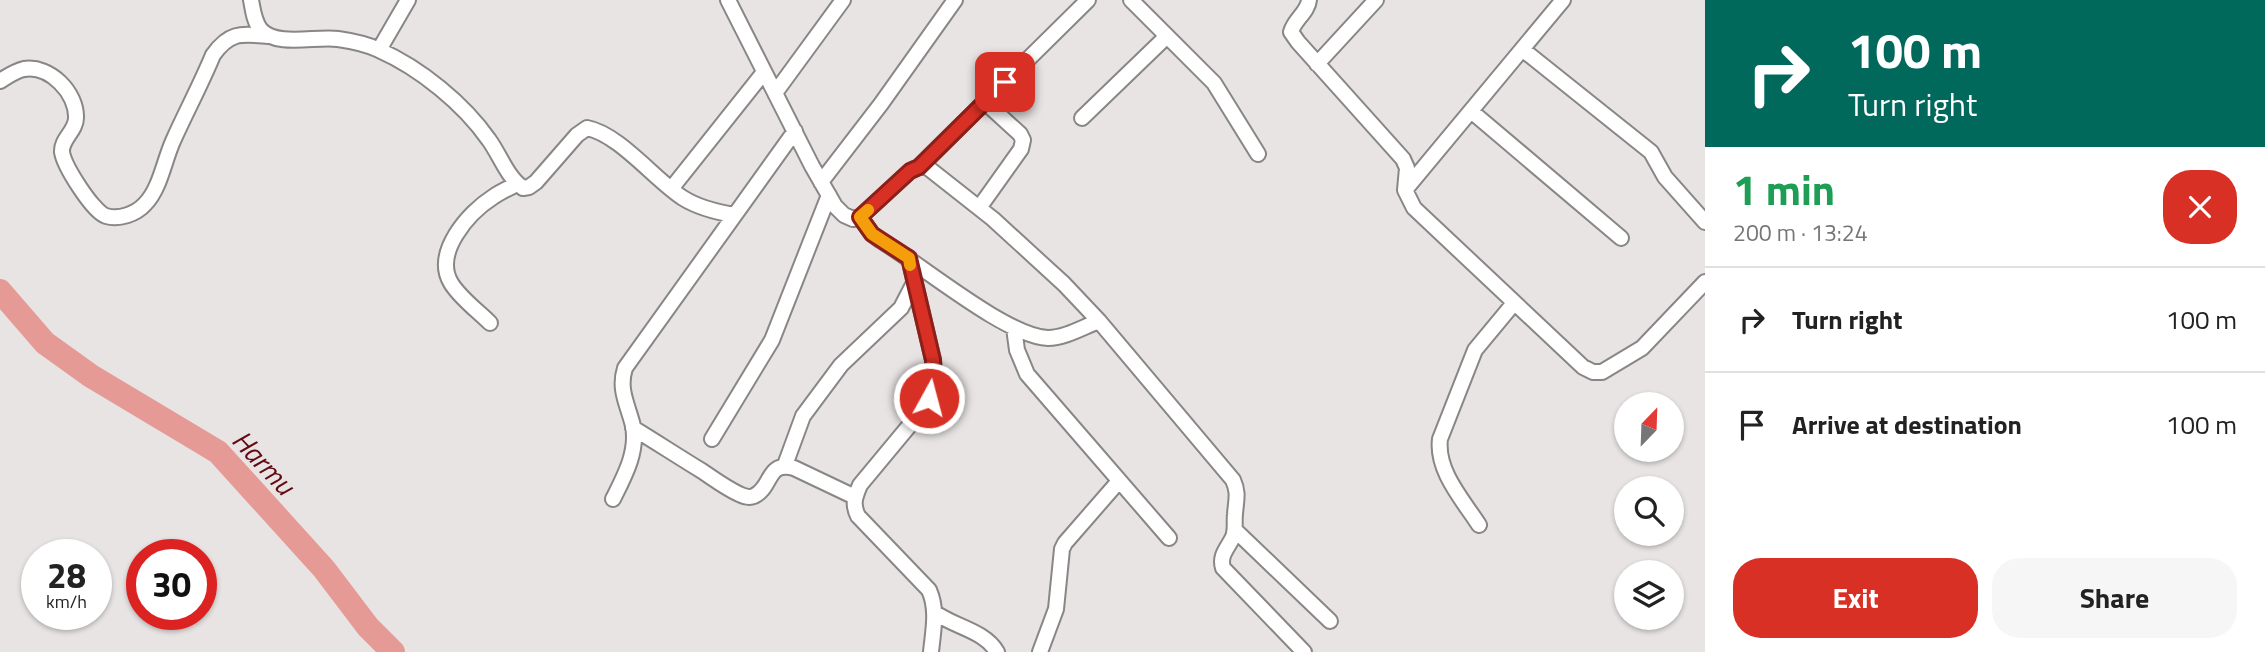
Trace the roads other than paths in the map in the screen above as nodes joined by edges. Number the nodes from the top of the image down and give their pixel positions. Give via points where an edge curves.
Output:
1 (251, 0) edge
2 (408, 0) edge
3 (728, 0) edge
4 (843, 0) edge
5 (955, 0) edge
6 (1088, 0) edge
7 (1130, 0) edge
8 (1309, 0) edge
9 (1376, 0) edge
10 (1563, 0) edge
11 (254, 18) junction
12 (268, 36) junction
13 (1167, 36) junction
14 (230, 37) junction
15 (1522, 49) junction
16 (379, 50) junction
17 (1317, 64) junction
18 (764, 72) junction
19 (0, 80) edge
20 (775, 93) junction
21 (985, 102) junction
22 (1471, 111) junction
23 (1082, 118) dead end
24 (795, 131) junction
25 (1258, 154) dead end
26 (919, 167) junction
27 (821, 182) junction
28 (517, 184) junction
29 (671, 189) junction
30 (1405, 190) junction
31 (829, 195) junction
32 (979, 208) junction
33 (734, 215) junction
34 (860, 217) junction
35 (1705, 222) edge
36 (1620, 238) dead end
37 (909, 258) junction
38 (1705, 282) edge
39 (914, 283) junction
40 (1514, 303) junction
41 (1099, 321) junction
42 (490, 323) dead end
43 (1014, 328) junction
44 (633, 428) junction
45 (712, 439) dead end
46 (785, 465) junction
47 (1119, 481) junction
48 (855, 497) junction
49 (613, 499) dead end
50 (1479, 525) dead end
51 (1235, 530) junction
52 (1169, 538) dead end
53 (934, 612) junction
54 (1330, 621) dead end
55 (931, 652) edge
56 (997, 652) edge
57 (1040, 652) edge
58 (1304, 652) edge

1 - 11 street
2 - 16 street
3 - 18 street
4 - 20 street
5 - 27 street
6 - 21 street
7 - 13 street
8 - 17 street via 1291,32
9 - 17 street
10 - 15 street
11 - 12 street
11 - 14 street
12 - 14 street
12 - 16 street via 337,39
13 - 23 street
13 - 25 street via 1214,83
14 - 19 street via 213,55 150,198 134,213 116,218 97,212 65,160 63,145 76,116 63,87 34,69
15 - 22 street
15 - 35 street via 1651,152 1665,177
16 - 28 street via 439,87 465,111
17 - 30 street via 1403,159
18 - 20 street
18 - 29 street
20 - 24 street
21 - 26 street
21 - 32 street via 1023,140
22 - 30 street
22 - 36 street
24 - 27 street
24 - 33 street
26 - 32 street via 936,173
26 - 34 street
27 - 31 street
28 - 29 street via 523,188 536,182 587,128 607,136
28 - 42 street via 478,209 447,253 446,270 452,285
29 - 33 street via 708,210
30 - 40 street via 1414,208
31 - 34 street via 844,215
31 - 45 street via 772,340
32 - 41 street
33 - 44 street via 625,368 621,381
34 - 37 street via 872,234
37 - 39 street
37 - 43 street
38 - 40 street via 1642,348 1602,372 1583,368
39 - 46 street via 901,308 841,365 803,416
39 - 48 street via 933,360 929,398
40 - 50 street via 1475,350 1440,439 1441,464
41 - 43 street via 1055,337 1033,336
41 - 51 street via 1233,480 1238,497
43 - 47 street via 1027,374
44 - 46 street via 746,496 754,496
44 - 49 street via 629,464
46 - 48 street
47 - 52 street
47 - 57 street via 1062,549 1056,609
48 - 53 street via 858,516 929,590
51 - 54 street
51 - 58 street via 1222,554 1223,568
53 - 55 street
53 - 56 street via 979,634

